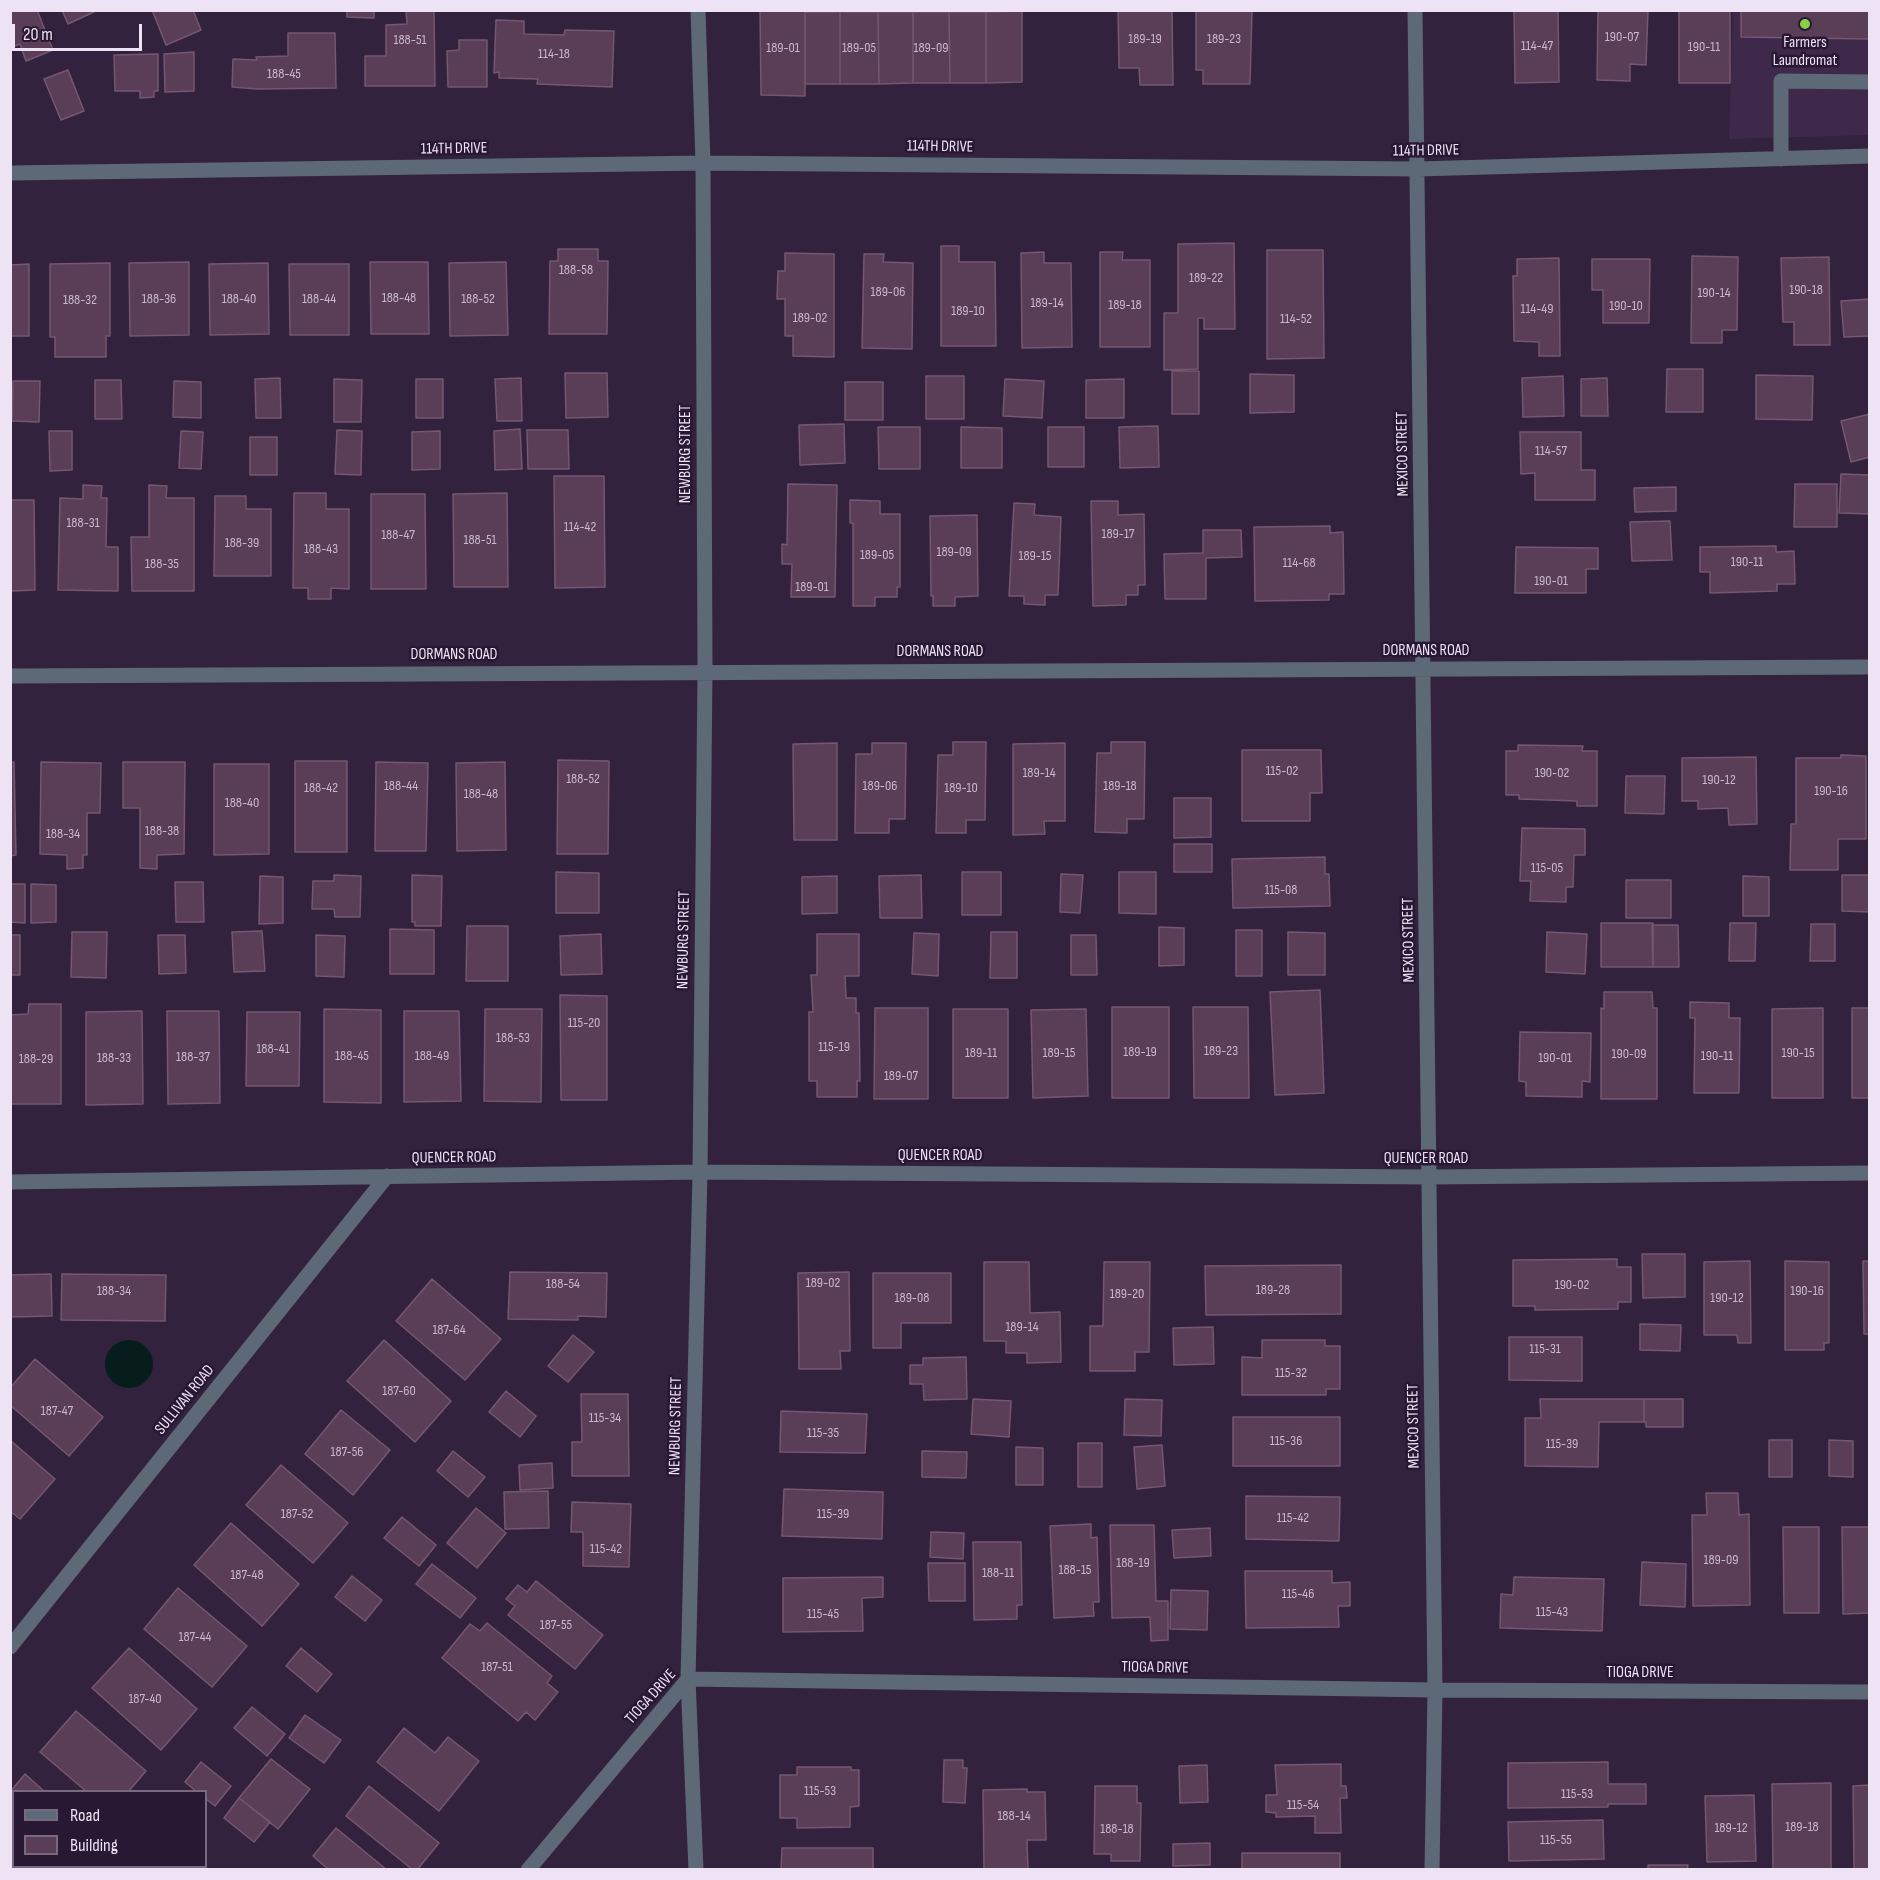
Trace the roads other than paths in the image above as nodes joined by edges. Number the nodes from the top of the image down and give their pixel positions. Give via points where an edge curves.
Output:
1 (698, 10) edge
2 (1415, 10) edge
3 (1869, 82) edge
4 (1869, 156) edge
5 (1781, 159) junction
6 (703, 163) junction
7 (1418, 169) junction
8 (10, 173) edge
9 (1869, 667) edge
10 (1423, 670) junction
11 (705, 671) junction
12 (10, 676) edge
13 (700, 1172) junction
14 (1869, 1173) edge
15 (387, 1176) junction
16 (1430, 1177) junction
17 (10, 1182) edge
18 (10, 1647) edge
19 (688, 1679) junction
20 (1435, 1690) junction
21 (1869, 1692) edge
22 (528, 1869) edge
23 (696, 1869) edge
24 (1432, 1869) edge

1 - 6 street, NEWBURG STREET
2 - 7 street, MEXICO STREET
3 - 5 street via 1781,81
4 - 5 street, 114TH DRIVE
5 - 7 street, 114TH DRIVE
6 - 7 street, 114TH DRIVE
6 - 8 street, 114TH DRIVE
6 - 11 street, NEWBURG STREET
7 - 10 street, MEXICO STREET
9 - 10 street, DORMANS ROAD
10 - 11 street, DORMANS ROAD
10 - 16 street, MEXICO STREET
11 - 12 street, DORMANS ROAD
11 - 13 street, NEWBURG STREET
13 - 15 street, QUENCER ROAD
13 - 16 street, QUENCER ROAD
13 - 19 street, NEWBURG STREET
14 - 16 street, QUENCER ROAD
15 - 17 street, QUENCER ROAD
15 - 18 street, SULLIVAN ROAD
16 - 20 street, MEXICO STREET
19 - 20 street, TIOGA DRIVE
19 - 22 street, TIOGA DRIVE
19 - 23 street, NEWBURG STREET
20 - 21 street, TIOGA DRIVE
20 - 24 street, MEXICO STREET

